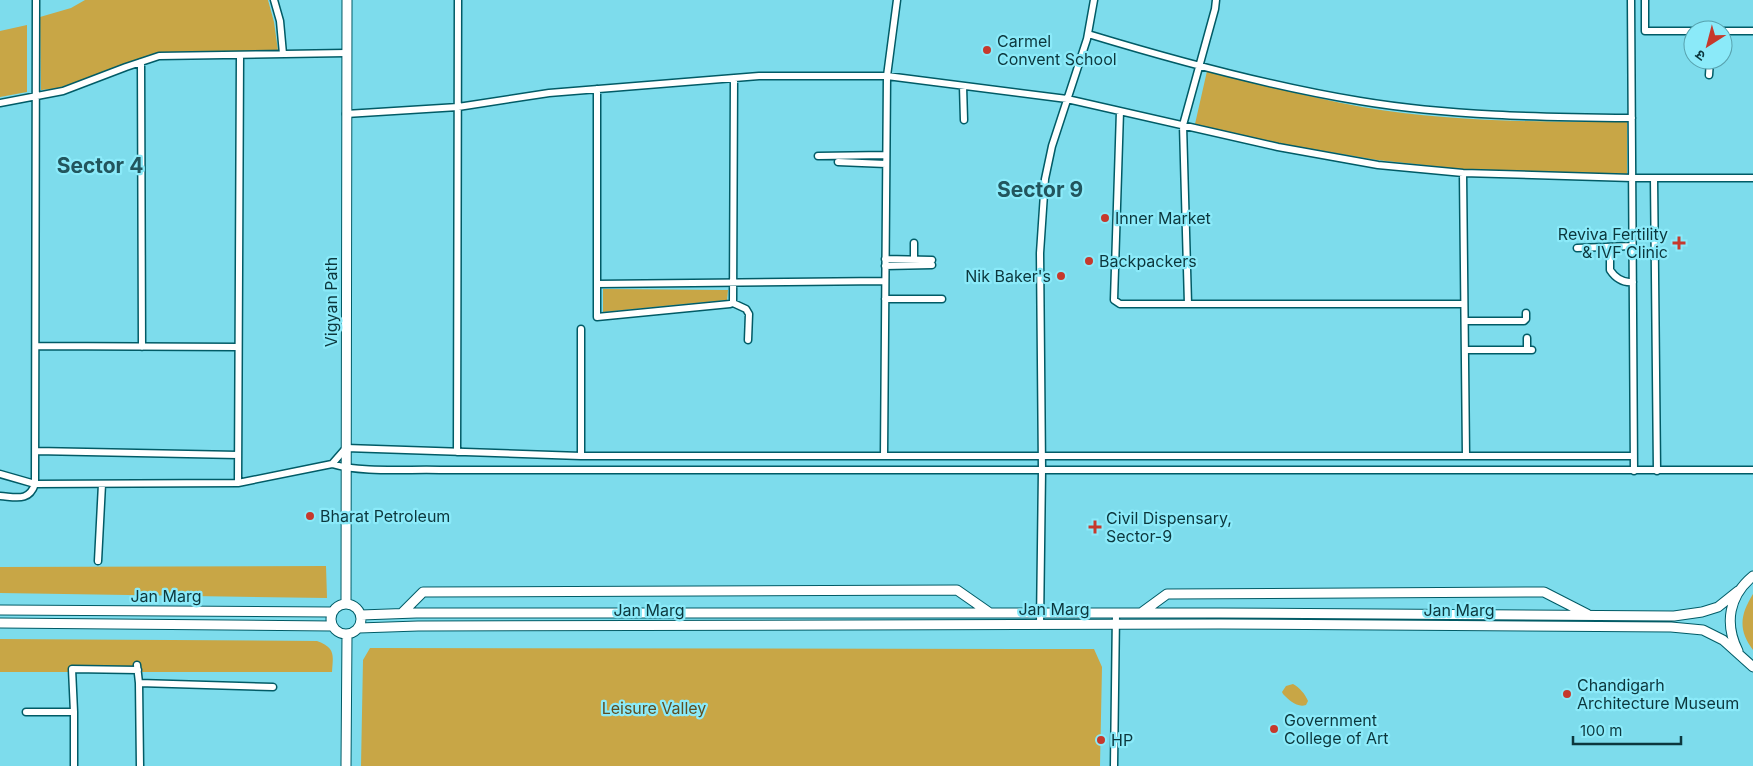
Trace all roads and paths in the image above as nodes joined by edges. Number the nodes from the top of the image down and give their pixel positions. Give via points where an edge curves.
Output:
1 (36, 0) edge
2 (274, 0) edge
3 (347, 0) edge
4 (458, 0) edge
5 (897, 0) edge
6 (1094, 0) edge
7 (1216, 0) edge
8 (1631, 0) edge
9 (1645, 0) edge
10 (1683, 31) edge
11 (1733, 31) edge
12 (1753, 31) edge
13 (1088, 34) junction
14 (346, 53) junction
15 (284, 54) junction
16 (240, 55) junction
17 (141, 62) junction
18 (1201, 66) junction
19 (1709, 70) edge
20 (1708, 75) dead end
21 (887, 76) junction
22 (734, 78) junction
23 (963, 86) junction
24 (596, 89) junction
25 (36, 96) junction
26 (1067, 99) junction
27 (0, 103) edge
28 (458, 107) junction
29 (1120, 111) junction
30 (346, 114) junction
31 (1632, 118) junction
32 (964, 120) dead end
33 (1183, 125) junction
34 (886, 155) junction
35 (818, 156) dead end
36 (838, 162) dead end
37 (886, 164) junction
38 (1462, 173) junction
39 (1632, 178) junction
40 (1654, 178) junction
41 (1753, 178) edge
42 (914, 244) dead end
43 (1632, 246) junction
44 (1618, 247) junction
45 (1577, 248) dead end
46 (914, 259) junction
47 (885, 262) junction
48 (885, 281) junction
49 (734, 282) junction
50 (1633, 282) junction
51 (597, 284) junction
52 (885, 299) junction
53 (942, 299) dead end
54 (734, 303) junction
55 (1188, 304) junction
56 (1464, 304) junction
57 (1526, 313) dead end
58 (1464, 321) junction
59 (581, 329) dead end
60 (1527, 338) dead end
61 (748, 340) dead end
62 (36, 346) junction
63 (142, 347) junction
64 (238, 347) junction
65 (1465, 350) junction
66 (346, 448) junction
67 (36, 451) junction
68 (457, 452) junction
69 (238, 455) junction
70 (581, 456) junction
71 (884, 456) junction
72 (1042, 456) junction
73 (1466, 456) junction
74 (1634, 456) junction
75 (332, 464) junction
76 (345, 467) junction
77 (1042, 470) junction
78 (1753, 470) edge
79 (1634, 471) junction
80 (1658, 471) junction
81 (0, 474) edge
82 (238, 483) junction
83 (35, 484) junction
84 (102, 484) junction
85 (0, 496) edge
86 (98, 560) dead end
87 (1753, 576) edge
88 (1738, 591) junction
89 (346, 604) junction
90 (0, 610) edge
91 (332, 612) junction
92 (402, 613) junction
93 (990, 613) junction
94 (1040, 613) junction
95 (1116, 613) junction
96 (1141, 613) junction
97 (361, 615) junction
98 (1590, 615) junction
99 (0, 623) edge
100 (1040, 624) junction
101 (1116, 624) junction
102 (332, 626) junction
103 (359, 628) junction
104 (346, 635) junction
105 (1740, 656) junction
106 (1753, 667) edge
107 (139, 684) junction
108 (273, 687) dead end
109 (26, 712) dead end
110 (74, 712) junction
111 (74, 766) edge
112 (140, 766) edge
113 (346, 766) edge
114 (1114, 766) edge

1 - 25 street
2 - 15 street
3 - 14 main road, Vigyan Path
4 - 28 street
5 - 21 street
6 - 13 street
7 - 18 street
8 - 31 street
9 - 10 street via 1645,31
11 - 12 street
13 - 18 street
13 - 26 street
14 - 15 street
14 - 30 main road, Vigyan Path
15 - 16 street
16 - 17 street via 159,56
16 - 64 street
17 - 25 street via 63,91
17 - 63 street
18 - 31 street via 1264,82 1405,106 1506,116
18 - 33 street
19 - 20 street
21 - 22 street
21 - 23 street
21 - 34 street
22 - 24 street
22 - 49 street
23 - 26 street
23 - 32 street
24 - 28 street
24 - 51 street
25 - 27 street
25 - 62 street
26 - 29 street
26 - 72 street via 1052,146 1044,187 1040,253
28 - 30 street
28 - 68 street
29 - 33 street
29 - 55 street via 1114,300 1120,304
30 - 66 main road, Vigyan Path
31 - 39 street
33 - 38 street via 1378,165
33 - 55 street
34 - 35 street
34 - 37 street
36 - 37 street
37 - 47 street
38 - 39 street
38 - 56 street
39 - 40 street
39 - 43 street
40 - 41 street
40 - 80 street
42 - 46 street
43 - 44 street
43 - 50 street
44 - 45 street
44 - 50 street via 1610,257 1610,270 1618,279
46 - 47 street
46 - 47 street via 932,262
47 - 48 street
48 - 49 street
48 - 52 street
49 - 51 street
49 - 54 street
50 - 74 street
51 - 54 street via 597,317
52 - 53 street
52 - 71 street
54 - 61 street via 746,308 749,314
55 - 56 street
56 - 58 street
57 - 58 street via 1524,321
58 - 65 street
59 - 70 street
60 - 65 street via 1530,350
62 - 63 street
62 - 67 street
63 - 64 street
64 - 69 street
65 - 73 street
66 - 68 street
66 - 75 street
66 - 76 main road, Vigyan Path
67 - 69 street
67 - 83 street
68 - 70 street
69 - 82 street
70 - 71 street
71 - 72 street
72 - 73 street
72 - 77 street
73 - 74 street
74 - 79 street
75 - 76 street
75 - 82 street
76 - 77 street via 440,470
76 - 89 main road, Vigyan Path
77 - 79 street
77 - 94 street
78 - 80 street
79 - 80 street
81 - 83 street
82 - 84 street
83 - 84 street
83 - 85 street via 28,496
84 - 86 street
87 - 88 main road, Jan Marg
88 - 98 main road, Jan Marg via 1718,607 1702,612 1674,616
88 - 105 main road via 1730,614 1732,638
89 - 91 main road via 337,606
89 - 97 main road via 352,604
90 - 91 main road, Jan Marg
91 - 102 main road
92 - 93 main road, Jan Marg
92 - 93 main road via 423,592 947,590 957,590
92 - 97 main road, Jan Marg
93 - 94 main road, Jan Marg
94 - 95 main road, Jan Marg
94 - 100 street
95 - 96 main road, Jan Marg
95 - 101 street
96 - 98 main road, Jan Marg
96 - 98 main road via 1167,594 1544,592
97 - 103 main road
99 - 102 main road, Jan Marg
100 - 101 main road, Jan Marg
100 - 103 main road, Jan Marg
101 - 105 main road, Jan Marg via 1671,627 1703,630 1723,640
101 - 114 street
102 - 104 main road
103 - 104 main road
104 - 113 main road
105 - 106 main road, Jan Marg
107 - 108 street
107 - 110 street via 137,668 72,669
107 - 112 street
109 - 110 street
110 - 111 street

